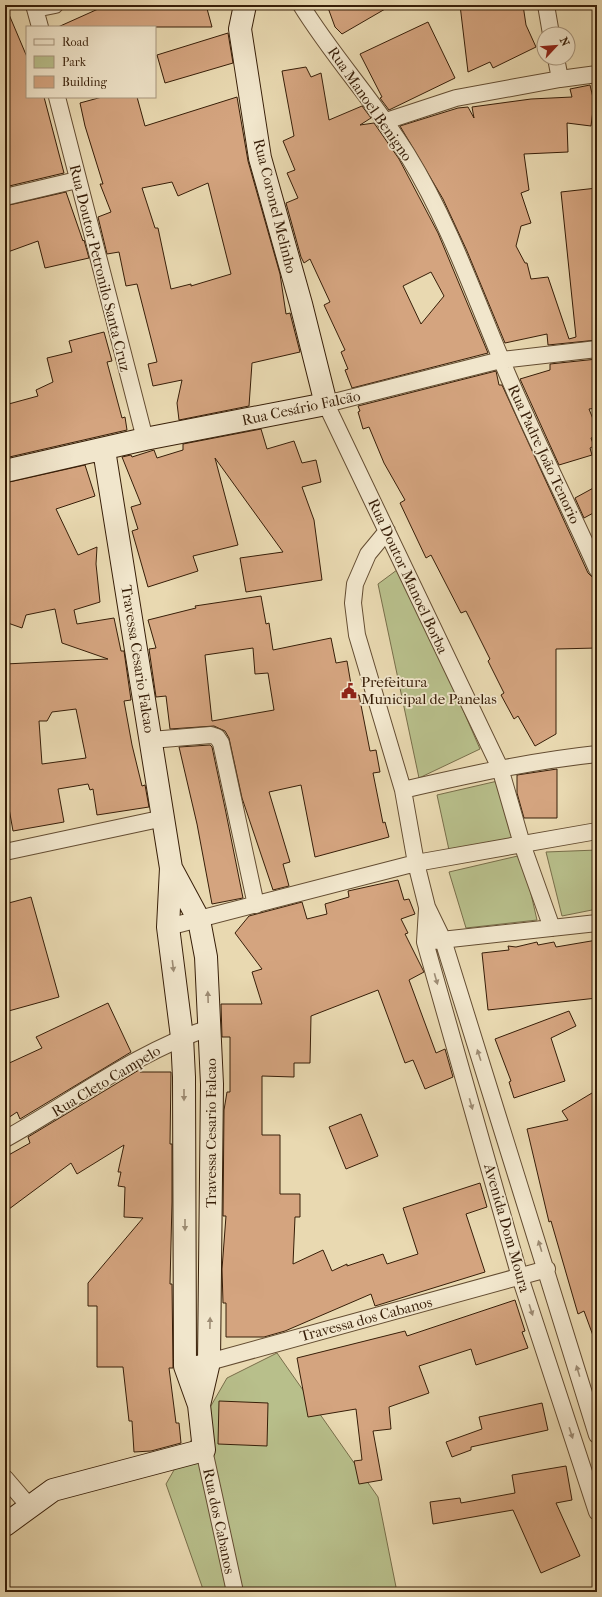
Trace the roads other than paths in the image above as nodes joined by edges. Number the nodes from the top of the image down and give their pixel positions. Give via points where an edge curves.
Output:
1 (55, 5) edge
2 (245, 5) edge
3 (301, 5) edge
4 (546, 5) edge
5 (35, 7) edge
6 (40, 26) edge
7 (550, 26) edge
8 (558, 66) edge
9 (597, 74) edge
10 (560, 79) junction
11 (57, 98) edge
12 (386, 121) junction
13 (77, 180) junction
14 (5, 197) edge
15 (597, 348) edge
16 (501, 360) junction
17 (326, 404) junction
18 (145, 439) junction
19 (104, 450) junction
20 (5, 471) edge
21 (387, 530) junction
22 (597, 569) edge
23 (151, 740) junction
24 (597, 754) edge
25 (500, 768) junction
26 (403, 790) junction
27 (164, 818) junction
28 (597, 832) edge
29 (522, 844) junction
30 (5, 852) edge
31 (416, 863) junction
32 (171, 868) junction
33 (256, 905) junction
34 (427, 907) junction
35 (199, 920) junction
36 (597, 923) edge
37 (168, 927) junction
38 (552, 928) junction
39 (443, 940) junction
40 (425, 942) junction
41 (209, 1028) junction
42 (182, 1037) junction
43 (5, 1139) edge
44 (509, 1149) junction
45 (486, 1154) junction
46 (547, 1269) junction
47 (520, 1277) junction
48 (210, 1362) junction
49 (185, 1366) junction
50 (584, 1391) junction
51 (560, 1397) junction
52 (199, 1405) junction
53 (597, 1435) edge
54 (204, 1450) junction
55 (5, 1478) edge
56 (29, 1506) junction
57 (597, 1512) edge
58 (5, 1524) edge
59 (235, 1592) edge

1 - 5 street
2 - 17 street, Rua Coronel Melinho via 240,28 260,158
3 - 12 street, Rua Manoel Benigno
4 - 7 street
5 - 6 street
8 - 10 street
9 - 10 street
10 - 12 street via 456,98
11 - 13 street, Rua Doutor Petronilo Santa Cruz
12 - 16 street, Rua Manoel Benigno via 408,155 448,229
13 - 14 street
13 - 18 street, Rua Doutor Petronilo Santa Cruz
15 - 16 street, Rua Cesário Falcão
16 - 17 street, Rua Cesário Falcão
16 - 22 street, Rua Padre João Tenorio
17 - 18 street, Rua Cesário Falcão
17 - 21 street, Rua Doutor Manoel Borba
18 - 19 street, Rua Cesário Falcão
19 - 20 street, Rua Cesário Falcão
19 - 23 street, Travessa Cesario Falcao
21 - 25 street, Rua Doutor Manoel Borba
21 - 26 street via 368,554 354,584 353,603 357,635
23 - 27 street, Travessa Cesario Falcao
23 - 33 street via 211,735 217,737 221,743
24 - 25 street
25 - 26 street
25 - 29 street, Rua Doutor Manoel Borba
26 - 31 street
27 - 30 street
27 - 32 street, Travessa Cesario Falcao
28 - 29 street
29 - 31 street
29 - 38 street, Rua Doutor Manoel Borba
31 - 33 street
31 - 34 street
32 - 35 street, Travessa Cesario Falcao
32 - 37 street, Travessa Cesario Falcao
33 - 35 street
34 - 39 street, Avenida Dom Moura
34 - 40 street, Avenida Dom Moura
35 - 37 street
41 -> 35 street, Travessa Cesario Falcao via 206,957
36 - 38 street
37 -> 42 street, Travessa Cesario Falcao
38 - 39 street
39 - 40 street
44 -> 39 street, Avenida Dom Moura
40 -> 45 street, Avenida Dom Moura
41 - 42 street, Rua Cleto Campelo
48 -> 41 street, Travessa Cesario Falcao via 212,1084
42 - 43 street, Rua Cleto Campelo
42 -> 49 street, Travessa Cesario Falcao
44 - 45 street
46 -> 44 street, Avenida Dom Moura
45 - 47 street, Avenida Dom Moura
46 - 47 street, Travessa dos Cabanos
50 -> 46 street, Avenida Dom Moura
47 - 48 street, Travessa dos Cabanos
47 -> 51 street, Avenida Dom Moura
48 - 49 street, Travessa dos Cabanos
48 - 52 street, Travessa Cesario Falcao
49 - 52 street, Travessa Cesario Falcao
50 - 51 street
50 - 53 street, Avenida Dom Moura
51 -> 57 street, Avenida Dom Moura
52 - 54 street, Travessa Cesario Falcao
54 - 56 street via 53,1490
54 - 59 street, Rua dos Cabanos
55 - 56 street
56 - 58 street

